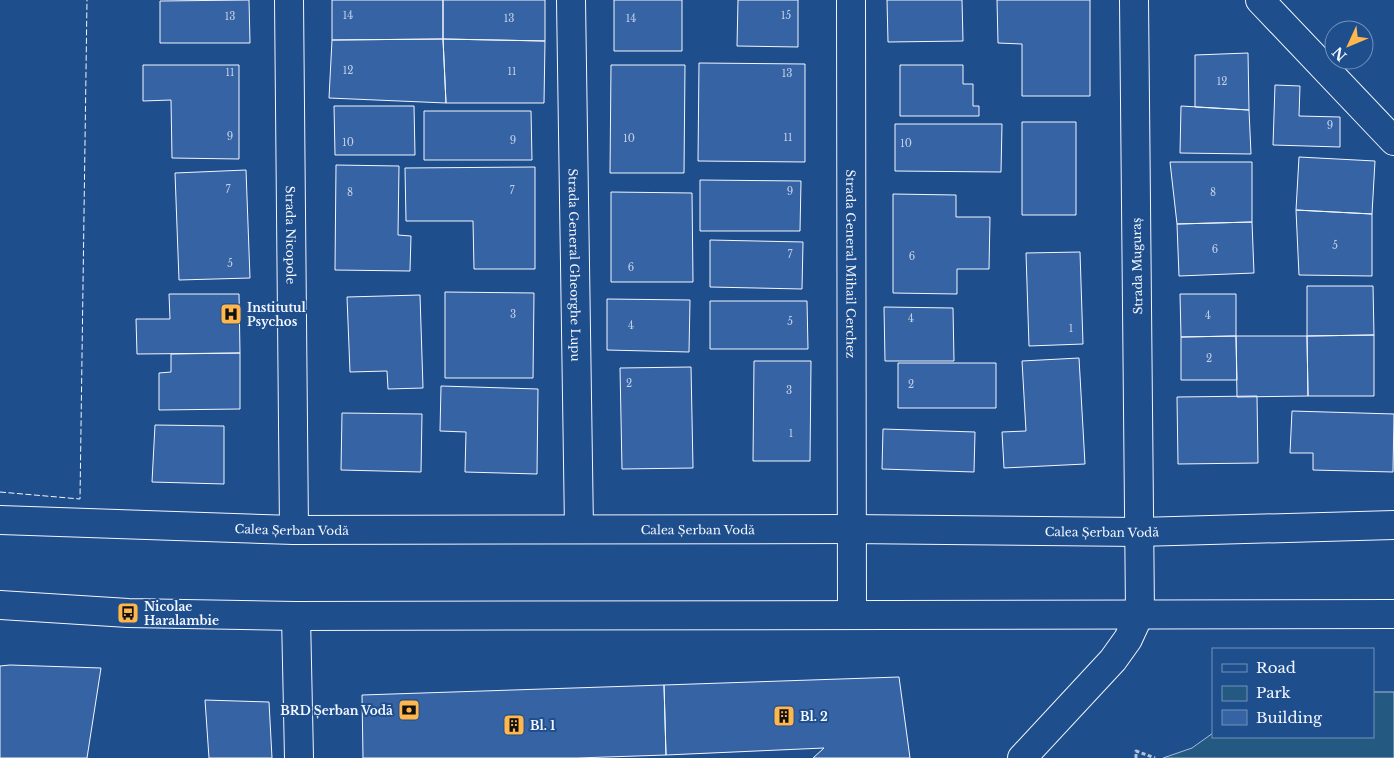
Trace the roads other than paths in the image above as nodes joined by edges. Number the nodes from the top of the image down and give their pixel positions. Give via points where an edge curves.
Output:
1 (288, 0) edge
2 (571, 0) edge
3 (851, 0) edge
4 (1134, 0) edge
5 (1260, 0) edge
6 (1394, 141) edge
7 (0, 520) edge
8 (1394, 525) edge
9 (851, 528) junction
10 (579, 529) junction
11 (294, 530) junction
12 (1139, 532) junction
13 (0, 605) edge
14 (1140, 613) junction
15 (1394, 614) edge
16 (852, 615) junction
17 (296, 616) junction
18 (299, 758) edge
19 (1022, 758) edge

1 - 11 street, Strada Nicopole
2 - 10 street, Strada General Gheorghe Lupu
3 - 9 street, Strada General Mihail Cerchez
4 - 12 street, Strada Muguraș
5 - 6 street
7 - 11 street, Calea Șerban Vodă
8 - 12 street, Calea Șerban Vodă
9 - 10 street, Calea Șerban Vodă
9 - 12 street, Calea Șerban Vodă
9 - 16 street, Strada General Mihail Cerchez
10 - 11 street, Calea Șerban Vodă
12 - 14 street, Strada Muguraș
13 - 17 street via 128,613
14 - 15 street
14 - 16 street
14 - 19 street via 1128,639 1113,660
16 - 17 street
17 - 18 street

